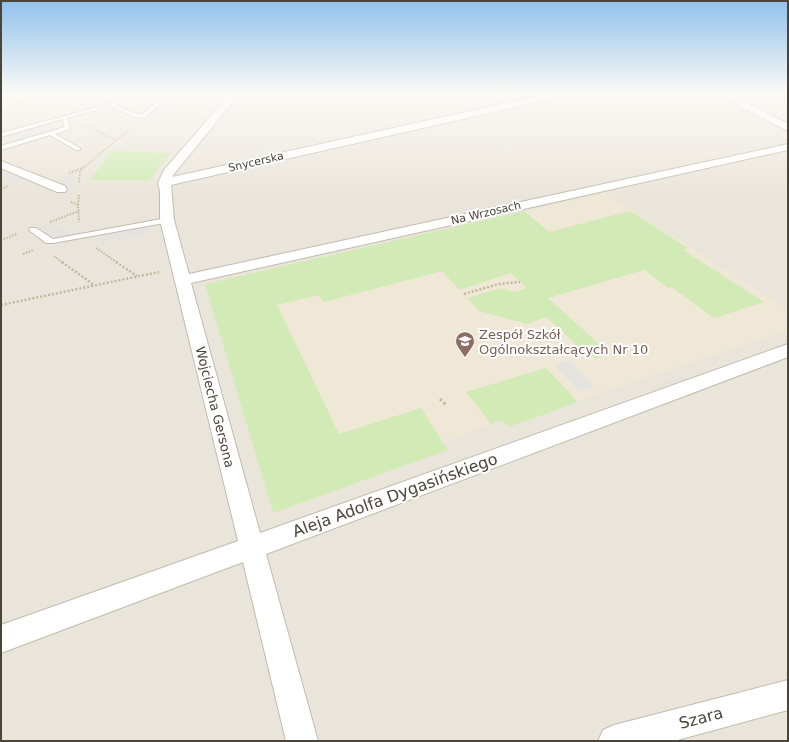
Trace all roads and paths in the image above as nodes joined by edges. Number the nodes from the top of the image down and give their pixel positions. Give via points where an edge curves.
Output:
1 (23, 129) edge
2 (66, 129) edge
3 (92, 129) edge
4 (130, 129) edge
5 (206, 129) edge
6 (406, 129) edge
7 (50, 133) junction
8 (1, 135) edge
9 (116, 140) junction
10 (788, 147) edge
11 (1, 148) edge
12 (78, 149) dead end
13 (1, 164) edge
14 (79, 182) dead end
15 (164, 183) junction
16 (61, 189) dead end
17 (79, 190) dead end
18 (78, 205) dead end
19 (167, 220) junction
20 (33, 230) dead end
21 (53, 256) dead end
22 (165, 271) dead end
23 (183, 280) junction
24 (520, 282) dead end
25 (94, 286) junction
26 (464, 294) dead end
27 (1, 305) edge
28 (788, 350) edge
29 (440, 399) dead end
30 (446, 406) dead end
31 (251, 548) junction
32 (1, 639) edge
33 (788, 695) edge
34 (302, 741) edge
35 (614, 741) edge

1 - 8 lane
2 - 7 lane
3 - 9 path
4 - 9 path
5 - 15 street via 168,173
6 - 15 street, Snycerska
7 - 11 lane
7 - 12 lane
9 - 14 path via 92,162 85,165 80,172
10 - 23 street, Na Wrzosach
13 - 16 street
15 - 19 street, Wojciecha Gersona
17 - 18 path
19 - 20 lane via 53,241
19 - 23 street, Wojciecha Gersona
21 - 25 path
22 - 25 path
23 - 31 street, Wojciecha Gersona
24 - 26 path via 499,284
25 - 27 path
28 - 31 street, Aleja Adolfa Dygasińskiego
29 - 30 path
31 - 32 street, Aleja Adolfa Dygasińskiego
31 - 34 street, Wojciecha Gersona
33 - 35 street, Szara

